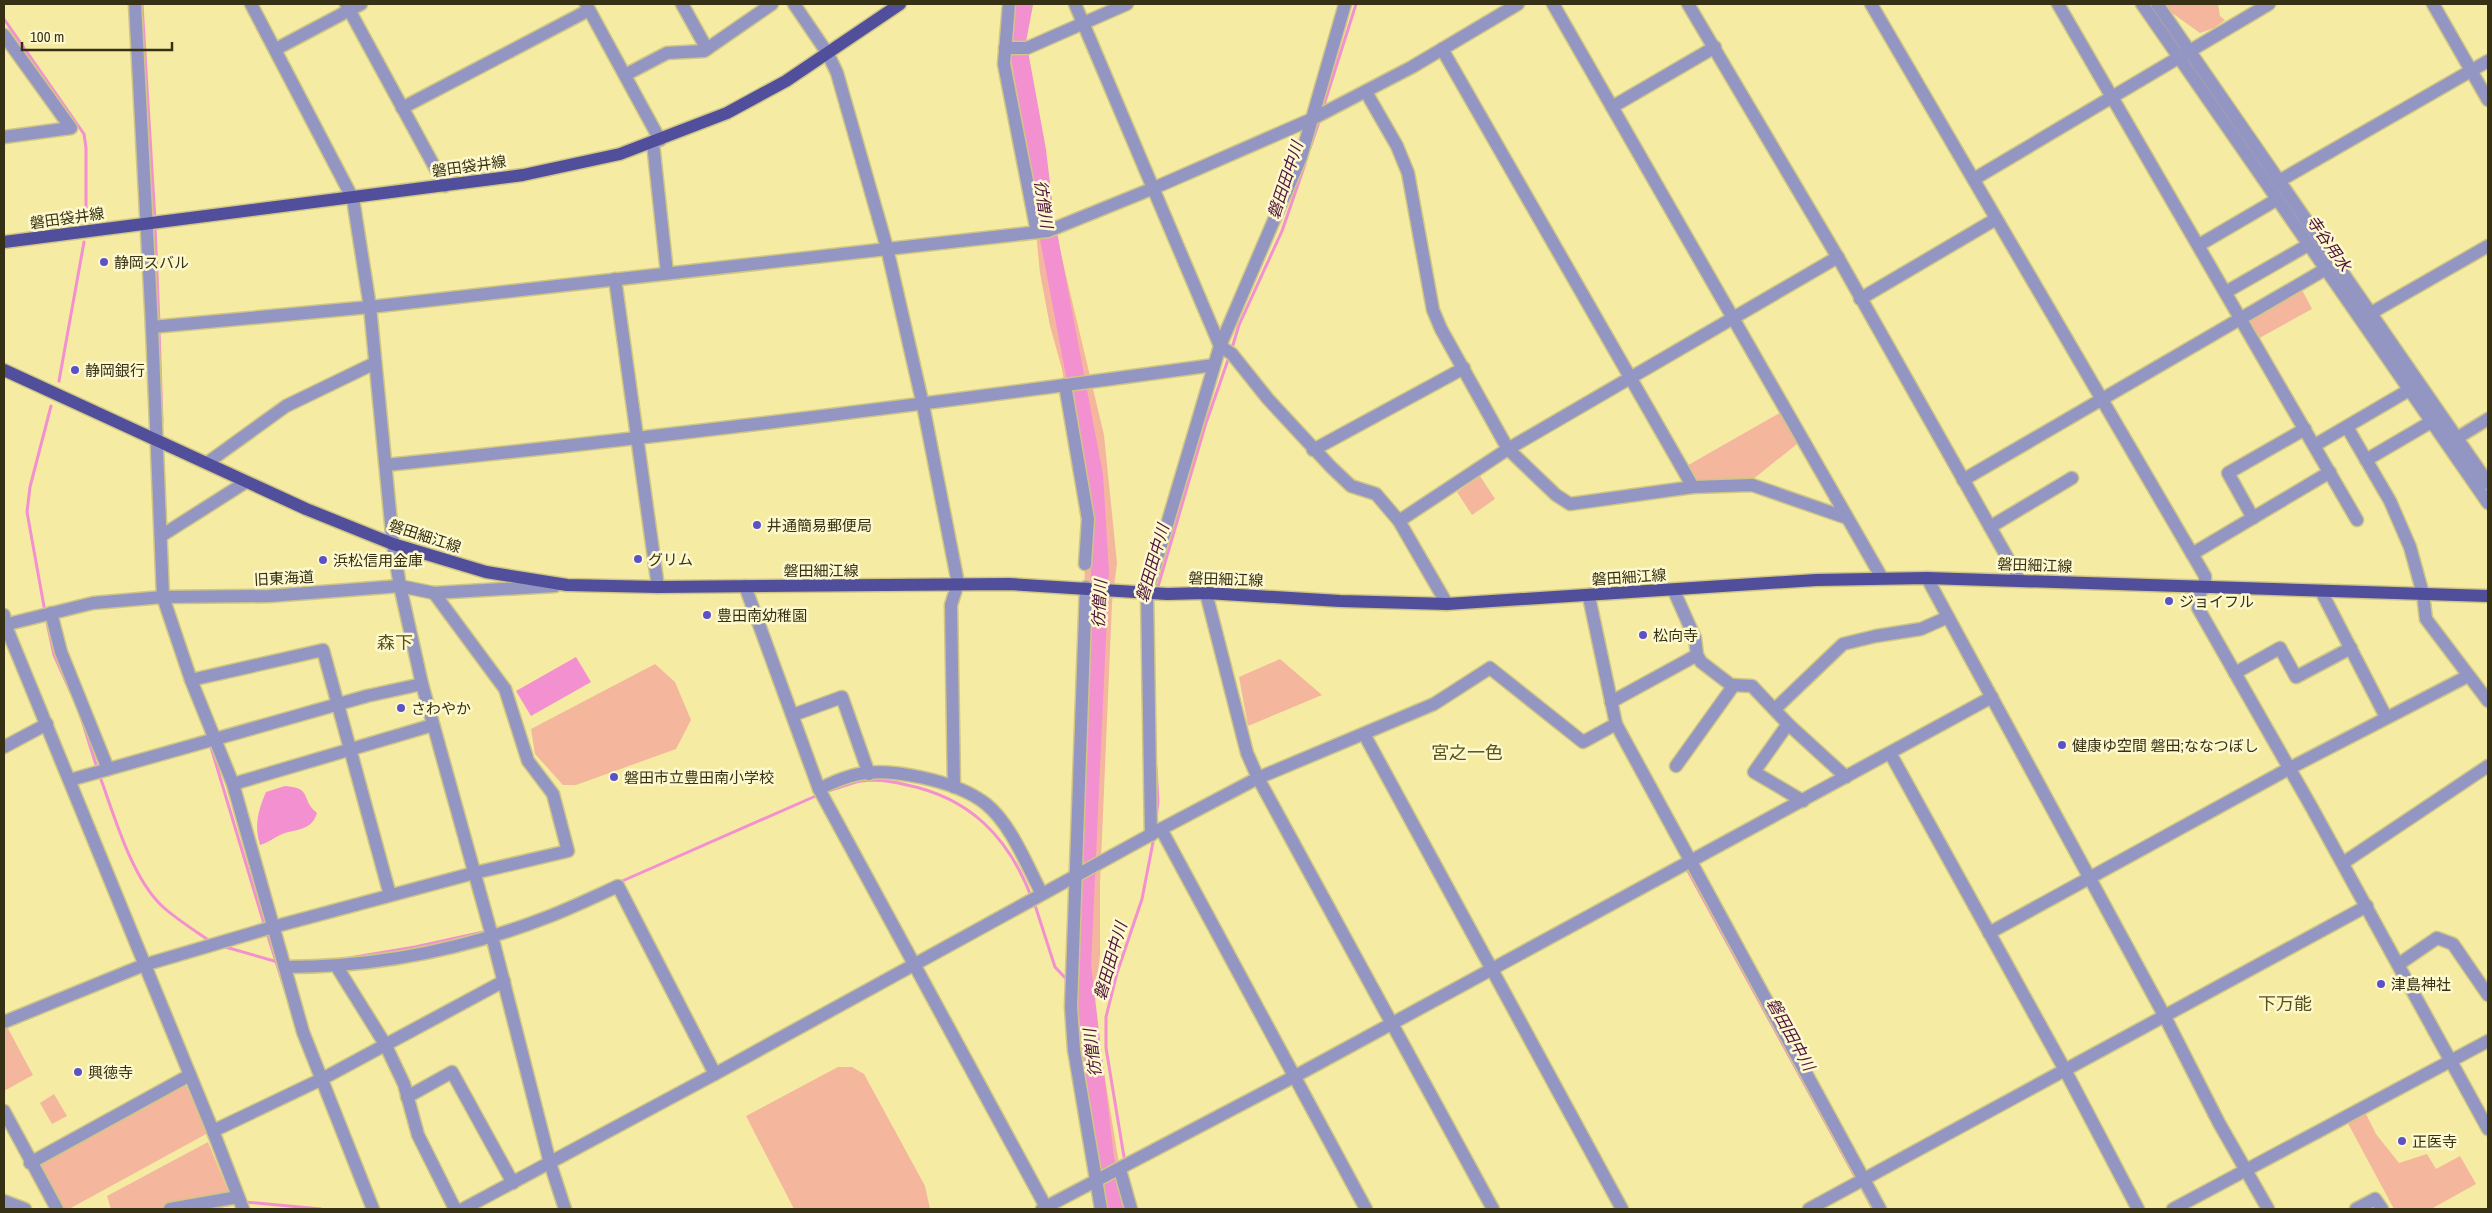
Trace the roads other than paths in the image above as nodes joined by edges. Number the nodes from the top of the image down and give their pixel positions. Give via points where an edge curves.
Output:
1 (135, 4) edge
2 (251, 4) edge
3 (361, 4) edge
4 (682, 4) edge
5 (772, 4) edge
6 (794, 4) edge
7 (900, 4) edge
8 (1009, 4) edge
9 (1075, 4) edge
10 (1127, 4) edge
11 (1331, 4) edge
12 (1518, 4) edge
13 (1552, 4) edge
14 (1688, 4) edge
15 (1871, 4) edge
16 (2058, 4) edge
17 (2142, 4) edge
18 (2157, 4) edge
19 (2268, 4) edge
20 (2433, 4) edge
21 (348, 7) edge
22 (588, 7) edge
23 (1344, 8) edge
24 (1083, 23) junction
25 (4, 35) edge
26 (1715, 47) junction
27 (1005, 48) junction
28 (276, 49) junction
29 (707, 49) junction
30 (1442, 49) junction
31 (2189, 51) junction
32 (828, 54) junction
33 (2177, 58) junction
34 (2488, 61) edge
35 (2471, 70) junction
36 (625, 76) junction
37 (1366, 92) junction
38 (2113, 96) junction
39 (2488, 100) edge
40 (1612, 107) junction
41 (402, 108) junction
42 (1312, 119) junction
43 (4, 137) edge
44 (656, 141) junction
45 (1974, 179) junction
46 (2279, 181) junction
47 (445, 186) junction
48 (1154, 188) junction
49 (354, 199) junction
50 (2276, 200) junction
51 (1996, 219) junction
52 (146, 223) junction
53 (1042, 232) junction
54 (4, 242) edge
55 (2199, 245) junction
56 (2308, 246) junction
57 (2488, 246) edge
58 (887, 248) junction
59 (1838, 257) junction
60 (2330, 266) junction
61 (667, 273) junction
62 (615, 279) junction
63 (2226, 292) junction
64 (1860, 299) junction
65 (370, 307) junction
66 (2371, 313) junction
67 (2241, 318) junction
68 (1733, 319) junction
69 (152, 327) junction
70 (1220, 346) junction
71 (375, 363) junction
72 (1214, 365) junction
73 (1464, 368) junction
74 (4, 370) edge
75 (1631, 376) junction
76 (1065, 385) junction
77 (2414, 387) junction
78 (2101, 400) junction
79 (924, 405) junction
80 (2488, 419) edge
81 (2431, 422) junction
82 (2347, 427) junction
83 (2305, 429) junction
84 (2457, 438) junction
85 (638, 439) junction
86 (157, 440) junction
87 (2315, 446) junction
88 (1508, 449) junction
89 (1313, 450) junction
90 (2366, 460) junction
91 (207, 463) junction
92 (386, 465) junction
93 (2330, 472) junction
94 (2072, 478) dead end
95 (1963, 480) junction
96 (246, 482) junction
97 (2488, 483) edge
98 (1693, 487) junction
99 (2488, 503) edge
100 (1847, 518) junction
101 (2253, 518) junction
102 (2357, 520) dead end
103 (1400, 521) junction
104 (1990, 527) junction
105 (161, 536) junction
106 (393, 544) junction
107 (2192, 554) junction
108 (1085, 564) dead end
109 (1882, 578) junction
110 (1927, 578) junction
111 (2020, 580) junction
112 (958, 583) junction
113 (400, 586) junction
114 (567, 586) junction
115 (745, 586) junction
116 (658, 587) junction
117 (1086, 587) junction
118 (2203, 588) junction
119 (1674, 590) junction
120 (2321, 591) junction
121 (1147, 592) junction
122 (434, 593) junction
123 (1206, 593) junction
124 (2423, 594) junction
125 (1589, 596) junction
126 (2488, 596) edge
127 (163, 597) junction
128 (1447, 604) junction
129 (46, 614) junction
130 (1948, 617) junction
131 (4, 621) edge
132 (2350, 648) junction
133 (1697, 655) junction
134 (2235, 673) junction
135 (2468, 676) junction
136 (191, 680) junction
137 (422, 684) junction
138 (1734, 685) junction
139 (1992, 698) junction
140 (2488, 701) edge
141 (1611, 702) junction
142 (338, 704) junction
143 (1775, 709) junction
144 (793, 716) junction
145 (2386, 718) junction
146 (47, 724) junction
147 (1616, 724) junction
148 (1788, 724) junction
149 (433, 725) junction
150 (1364, 734) junction
151 (216, 740) junction
152 (4, 747) edge
153 (350, 750) junction
154 (1890, 753) junction
155 (1676, 766) dead end
156 (2488, 766) edge
157 (2290, 768) junction
158 (108, 769) junction
159 (869, 774) junction
160 (1846, 777) junction
161 (1258, 778) junction
162 (70, 780) junction
163 (233, 784) junction
164 (954, 787) junction
165 (819, 789) junction
166 (1803, 800) junction
167 (1156, 832) junction
168 (1690, 863) junction
169 (2343, 863) junction
170 (474, 873) junction
171 (1077, 875) junction
172 (2089, 877) junction
173 (1042, 894) junction
174 (390, 895) junction
175 (2367, 906) junction
176 (273, 926) junction
177 (1989, 933) junction
178 (492, 936) junction
179 (912, 964) junction
180 (2399, 964) junction
181 (144, 965) junction
182 (285, 967) junction
183 (336, 967) junction
184 (1492, 969) junction
185 (2484, 980) edge
186 (504, 981) junction
187 (2488, 995) edge
188 (2164, 1015) junction
189 (4, 1022) edge
190 (1392, 1022) junction
191 (2488, 1041) edge
192 (385, 1044) junction
193 (2451, 1060) junction
194 (2065, 1070) junction
195 (715, 1074) junction
196 (190, 1075) junction
197 (1295, 1076) junction
198 (322, 1079) junction
199 (407, 1096) junction
200 (4, 1111) edge
201 (2488, 1129) edge
202 (213, 1131) junction
203 (30, 1163) junction
204 (550, 1163) junction
205 (1120, 1170) junction
206 (2248, 1170) junction
207 (1863, 1179) junction
208 (1096, 1182) junction
209 (513, 1183) junction
210 (4, 1201) edge
211 (241, 1206) edge
212 (25, 1209) edge
213 (57, 1209) edge
214 (170, 1209) edge
215 (373, 1209) edge
216 (455, 1209) edge
217 (463, 1209) edge
218 (565, 1209) edge
219 (1045, 1209) edge
220 (1101, 1209) edge
221 (1130, 1209) edge
222 (1366, 1209) edge
223 (1493, 1209) edge
224 (1622, 1209) edge
225 (1810, 1209) edge
226 (1880, 1209) edge
227 (2138, 1209) edge
228 (2173, 1209) edge
229 (2268, 1209) edge
230 (2356, 1209) edge
231 (2382, 1209) edge

1 - 52 street
2 - 28 street
3 - 21 street
4 - 29 street
5 - 29 street
6 - 32 street
7 - 32 main road, 磐田袋井線
8 - 27 street
9 - 24 street
10 - 24 street
11 - 23 street
12 - 30 street
13 - 40 street
14 - 26 street
15 - 45 street
16 - 38 street
17 - 33 street
18 - 31 street
19 - 31 street
20 - 35 street
21 - 28 street
21 - 41 street
22 - 36 street
22 - 41 street
23 - 42 street
24 - 27 street via 1027,48
24 - 48 street
25 - 43 street via 71,128
26 - 40 street
26 - 59 street
27 - 53 street via 1004,64
28 - 49 street
29 - 36 street via 666,53
30 - 37 street
30 - 75 street
31 - 33 street
31 - 46 street
32 - 44 main road, 磐田袋井線 via 727,113
32 - 58 street via 837,73
33 - 38 street
33 - 50 street
34 - 35 street
35 - 39 street
35 - 46 street
36 - 44 street
37 - 42 street
37 - 73 street via 1397,146 1408,173 1433,310
38 - 45 street
38 - 55 street
40 - 68 street
41 - 47 street
42 - 48 street
42 - 70 street via 1301,157
44 - 47 main road, 磐田袋井線 via 620,154 555,170
44 - 61 street
45 - 51 street
46 - 60 street
47 - 49 main road, 磐田袋井線
48 - 53 street
48 - 70 street
49 - 52 main road, 磐田袋井線
49 - 65 street
50 - 55 street
50 - 56 street
51 - 64 street
51 - 78 street
52 - 54 main road, 磐田袋井線
52 - 69 street
53 - 58 street
55 - 63 street
56 - 60 street
56 - 63 street
57 - 66 street
58 - 61 street
58 - 79 street
59 - 64 street
59 - 68 street
60 - 66 street
60 - 67 street
60 - 77 street
61 - 62 street
62 - 65 street
62 - 85 street
63 - 67 street
64 - 95 street
65 - 69 street
65 - 71 street
66 - 77 street
67 - 78 street
67 - 83 street
68 - 75 street
68 - 100 street
69 - 86 street
70 - 72 street
70 - 89 street via 1232,354
71 - 91 street via 286,406
71 - 92 street
72 - 76 street
72 - 121 street
73 - 88 street
73 - 89 street
74 - 86 main road, 磐田細江線
75 - 88 street
75 - 98 street
76 - 79 street
76 - 108 street via 1088,519
77 - 81 street
77 - 82 street
77 - 84 street
78 - 95 street
78 - 107 street
79 - 85 street
79 - 112 street
80 - 84 street
81 - 90 street
81 - 99 street
82 - 87 street
82 - 90 street
83 - 87 street
83 - 101 street via 2228,473
84 - 97 street
85 - 92 street
85 - 116 street
86 - 91 main road, 磐田細江線
86 - 105 street
87 - 93 street
88 - 98 street via 1556,495 1570,504
88 - 103 street
89 - 103 street via 1351,486 1376,494
90 - 124 street via 2390,501
91 - 96 main road, 磐田細江線
92 - 106 street
93 - 101 street
93 - 102 street
94 - 104 street
95 - 104 street
96 - 105 street
96 - 106 main road, 磐田細江線
98 - 100 street via 1752,484
100 - 109 street
101 - 107 street
103 - 128 street
104 - 111 street
105 - 127 street
106 - 113 street
106 - 114 main road, 磐田細江線 via 486,572
107 - 118 street via 2205,576
109 - 110 main road, 磐田細江線
109 - 119 main road, 磐田細江線
110 - 111 main road, 磐田細江線
110 - 130 street
111 - 118 main road, 磐田細江線
112 - 115 main road, 磐田細江線
112 - 117 main road, 磐田細江線
112 - 164 street via 951,605
113 - 122 street, 旧東海道
113 - 127 street, 旧東海道 via 269,596
113 - 137 street
114 - 116 main road, 磐田細江線
114 - 122 street, 旧東海道
115 - 116 main road, 磐田細江線
115 - 144 street
117 - 121 main road, 磐田細江線
117 - 171 street
118 - 120 main road, 磐田細江線
118 - 134 street via 2198,608
119 - 125 main road, 磐田細江線
119 - 133 street via 1695,638
120 - 124 main road, 磐田細江線
120 - 132 street
121 - 123 main road, 磐田細江線
121 - 167 street
122 - 170 street via 505,688 528,761 553,794 568,851
123 - 128 main road, 磐田細江線
123 - 161 street via 1247,753
124 - 126 main road, 磐田細江線
124 - 135 street via 2426,619
125 - 128 main road, 磐田細江線
125 - 141 street
127 - 129 street, 旧東海道 via 93,603
127 - 136 street
129 - 131 street, 旧東海道
129 - 158 street
130 - 139 street
130 - 143 street via 1921,629 1843,644
131 - 146 street
132 - 134 street via 2296,677 2280,648
132 - 145 street
133 - 138 street via 1701,662
133 - 141 street
134 - 157 street
135 - 140 street
135 - 145 street
136 - 142 street via 323,650
136 - 151 street
137 - 142 street
137 - 149 street
138 - 143 street via 1752,686
138 - 155 street
139 - 154 street
139 - 172 street
141 - 147 street
142 - 151 street
142 - 153 street
143 - 148 street
144 - 159 street via 842,697
144 - 165 street
145 - 157 street
146 - 152 street
146 - 162 street
147 - 150 street via 1582,742 1490,668 1434,704
147 - 168 street
148 - 160 street
148 - 166 street via 1754,772
149 - 153 street
149 - 170 street
150 - 161 street
150 - 184 street
151 - 158 street
151 - 163 street
153 - 163 street
153 - 174 street
154 - 160 street
154 - 177 street
156 - 169 street
157 - 169 street
157 - 172 street
158 - 162 street
159 - 164 street via 898,772
159 - 165 street via 852,775
160 - 166 street
161 - 167 street
161 - 190 street
162 - 181 street
163 - 176 street
164 - 173 street via 986,804 1009,832
165 - 179 street
166 - 168 street
167 - 171 street
167 - 197 street
168 - 184 street
168 - 207 street
169 - 175 street
170 - 174 street
170 - 178 street
171 - 173 street
171 - 208 street via 1071,1007 1074,1050
172 - 177 street
172 - 188 street
173 - 179 street
174 - 176 street
175 - 180 street
175 - 188 street
176 - 181 street
176 - 182 street
177 - 194 street
178 - 183 street via 413,955
178 - 186 street
178 - 195 street via 545,918 618,886
179 - 195 street
179 - 219 street
180 - 185 street via 2437,938 2453,944
180 - 193 street
181 - 189 street
181 - 196 street
182 - 183 street
182 - 198 street via 302,1032
183 - 192 street
184 - 190 street
184 - 224 street
185 - 187 street
186 - 192 street
186 - 204 street
188 - 194 street
188 - 206 street via 2219,1123
190 - 197 street
190 - 223 street
191 - 193 street
192 - 198 street
192 - 199 street
193 - 201 street
193 - 206 street
194 - 207 street
194 - 227 street
195 - 204 street
196 - 202 street
196 - 203 street
197 - 205 street
197 - 222 street
198 - 202 street
198 - 215 street
199 - 209 street via 452,1072
199 - 216 street via 418,1135
200 - 203 street
202 - 211 street
203 - 213 street
204 - 209 street
204 - 218 street
205 - 208 street
205 - 221 street
206 - 228 street
206 - 229 street
207 - 225 street
207 - 226 street
208 - 219 street
208 - 220 street
209 - 217 street
210 - 212 street
211 - 214 street
230 - 231 street via 2375,1199

